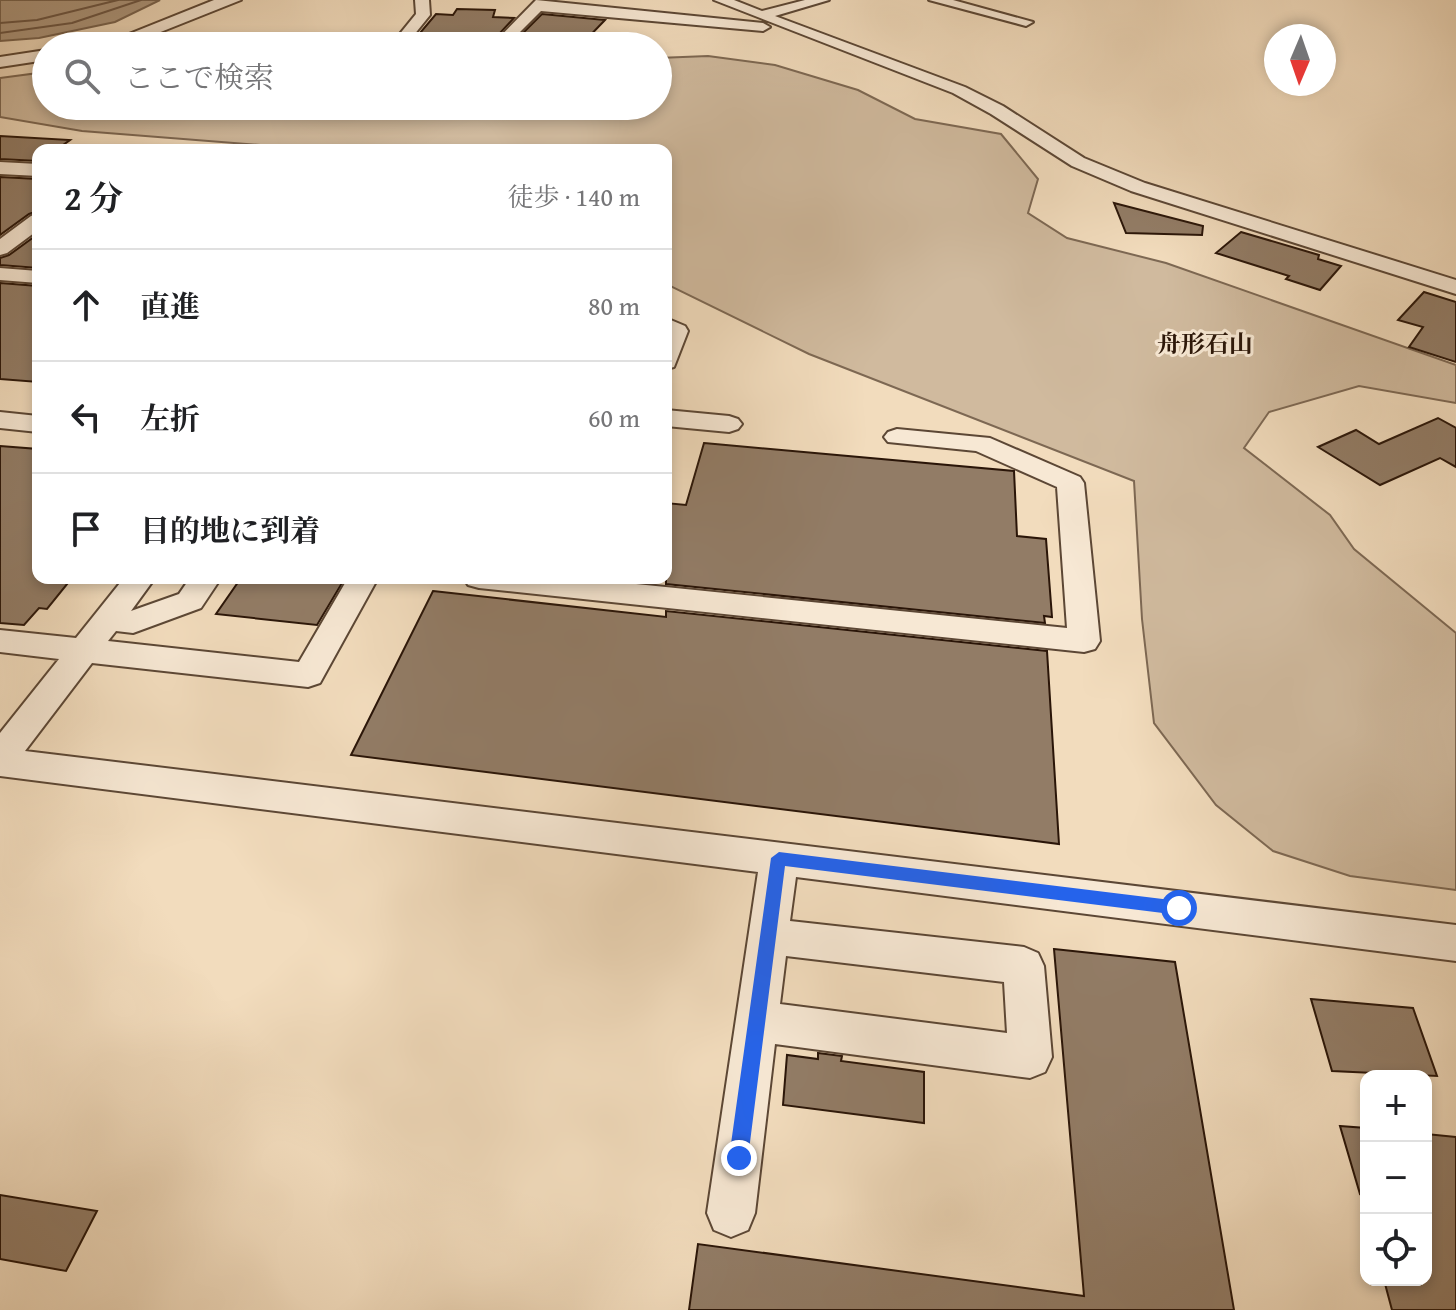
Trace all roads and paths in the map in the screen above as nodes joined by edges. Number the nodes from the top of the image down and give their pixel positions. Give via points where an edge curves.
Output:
1 (422, 0) edge
2 (721, 0) edge
3 (822, 0) edge
4 (936, 0) edge
5 (225, 1) edge
6 (537, 5) edge
7 (514, 12) dead end
8 (761, 15) junction
9 (1026, 22) dead end
10 (739, 25) junction
11 (790, 26) junction
12 (148, 32) edge
13 (409, 32) edge
14 (511, 32) edge
15 (725, 38) dead end
16 (32, 57) edge
17 (0, 62) edge
18 (0, 168) edge
19 (32, 170) edge
20 (32, 225) edge
21 (0, 249) edge
22 (0, 274) edge
23 (32, 277) edge
24 (1456, 287) edge
25 (672, 328) edge
26 (672, 345) edge
27 (672, 419) edge
28 (0, 420) edge
29 (32, 423) edge
30 (729, 424) dead end
31 (897, 437) dead end
32 (135, 584) edge
33 (202, 584) edge
34 (360, 584) edge
35 (537, 584) edge
36 (108, 619) junction
37 (0, 641) edge
38 (83, 651) junction
39 (0, 760) edge
40 (779, 858) junction
41 (768, 936) junction
42 (1456, 943) edge
43 (757, 1021) junction
44 (731, 1213) dead end

1 - 13 street via 423,15
2 - 8 street
3 - 8 street
4 - 9 street
5 - 12 street
6 - 7 street
6 - 10 street via 643,23
6 - 14 street
8 - 11 street
10 - 11 street
10 - 15 street
11 - 24 street via 977,99 1078,162 1138,187
16 - 17 street
18 - 19 street
20 - 21 street
22 - 23 street
25 - 26 street via 677,331
27 - 30 street
28 - 29 street
31 - 35 street via 981,444 1070,483 1084,641
32 - 36 street
33 - 36 street via 190,601 133,622
34 - 38 street via 308,675
36 - 38 street
37 - 38 street
38 - 39 street
39 - 40 street
40 - 41 street
40 - 42 street
41 - 43 street
41 - 43 street via 1024,966 1030,1057
43 - 44 street

